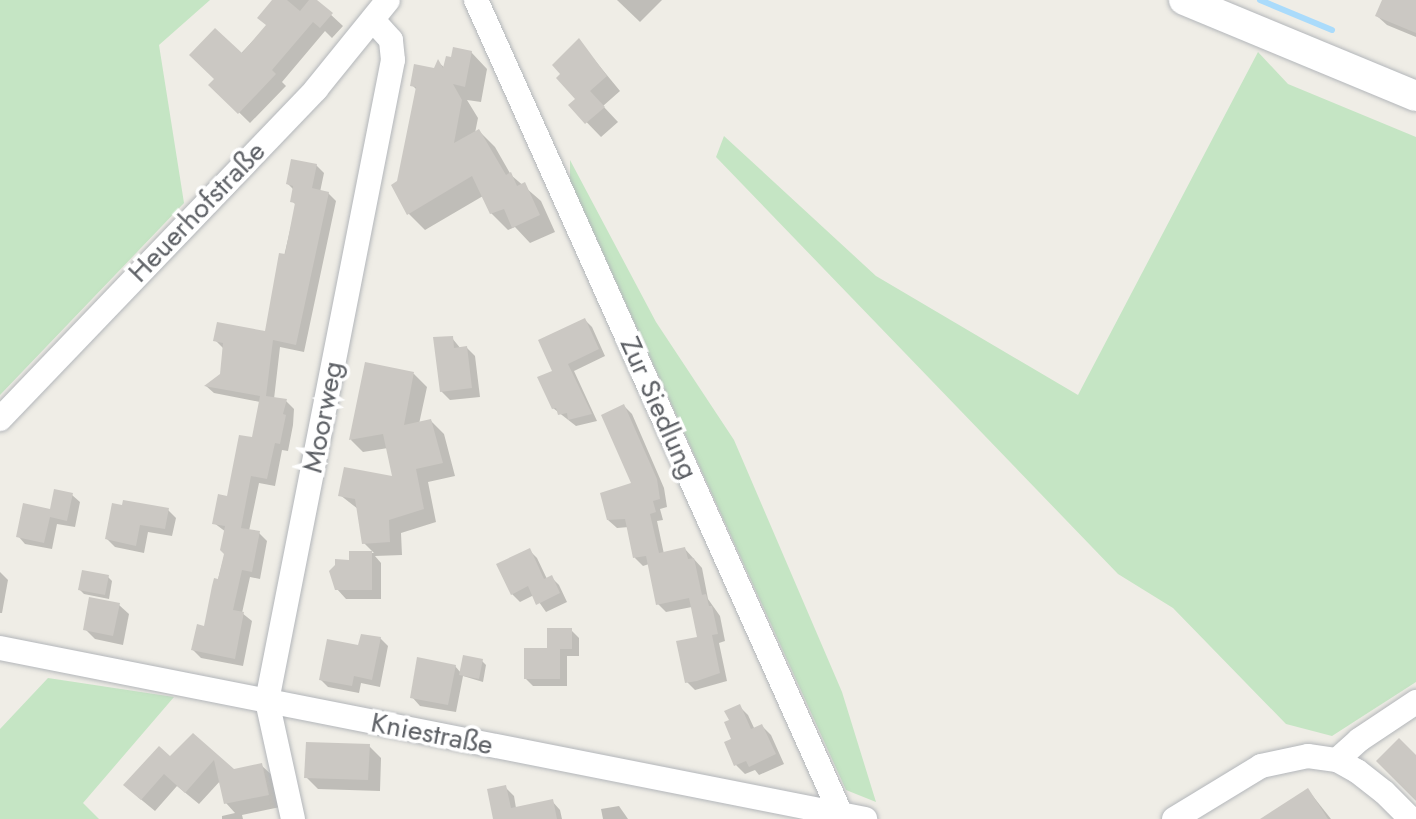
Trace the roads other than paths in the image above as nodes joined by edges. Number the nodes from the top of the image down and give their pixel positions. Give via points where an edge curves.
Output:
1 (388, 0) edge
2 (476, 0) edge
3 (1184, 0) edge
4 (373, 20) junction
5 (1416, 96) edge
6 (0, 419) edge
7 (0, 648) edge
8 (267, 701) junction
9 (1416, 702) edge
10 (1337, 760) junction
11 (850, 818) edge
12 (293, 819) edge
13 (1174, 819) edge
14 (1411, 819) edge

1 - 4 street, Heuerhofstraße
2 - 11 street, Zur Siedlung
3 - 5 street
4 - 6 street, Heuerhofstraße via 316,89
4 - 8 street, Moorweg via 391,40 393,60
7 - 8 street, Kniestraße
8 - 11 street, Kniestraße
8 - 12 street, Moorweg
9 - 10 street
10 - 13 street via 1308,756 1261,766
10 - 14 street via 1384,792

